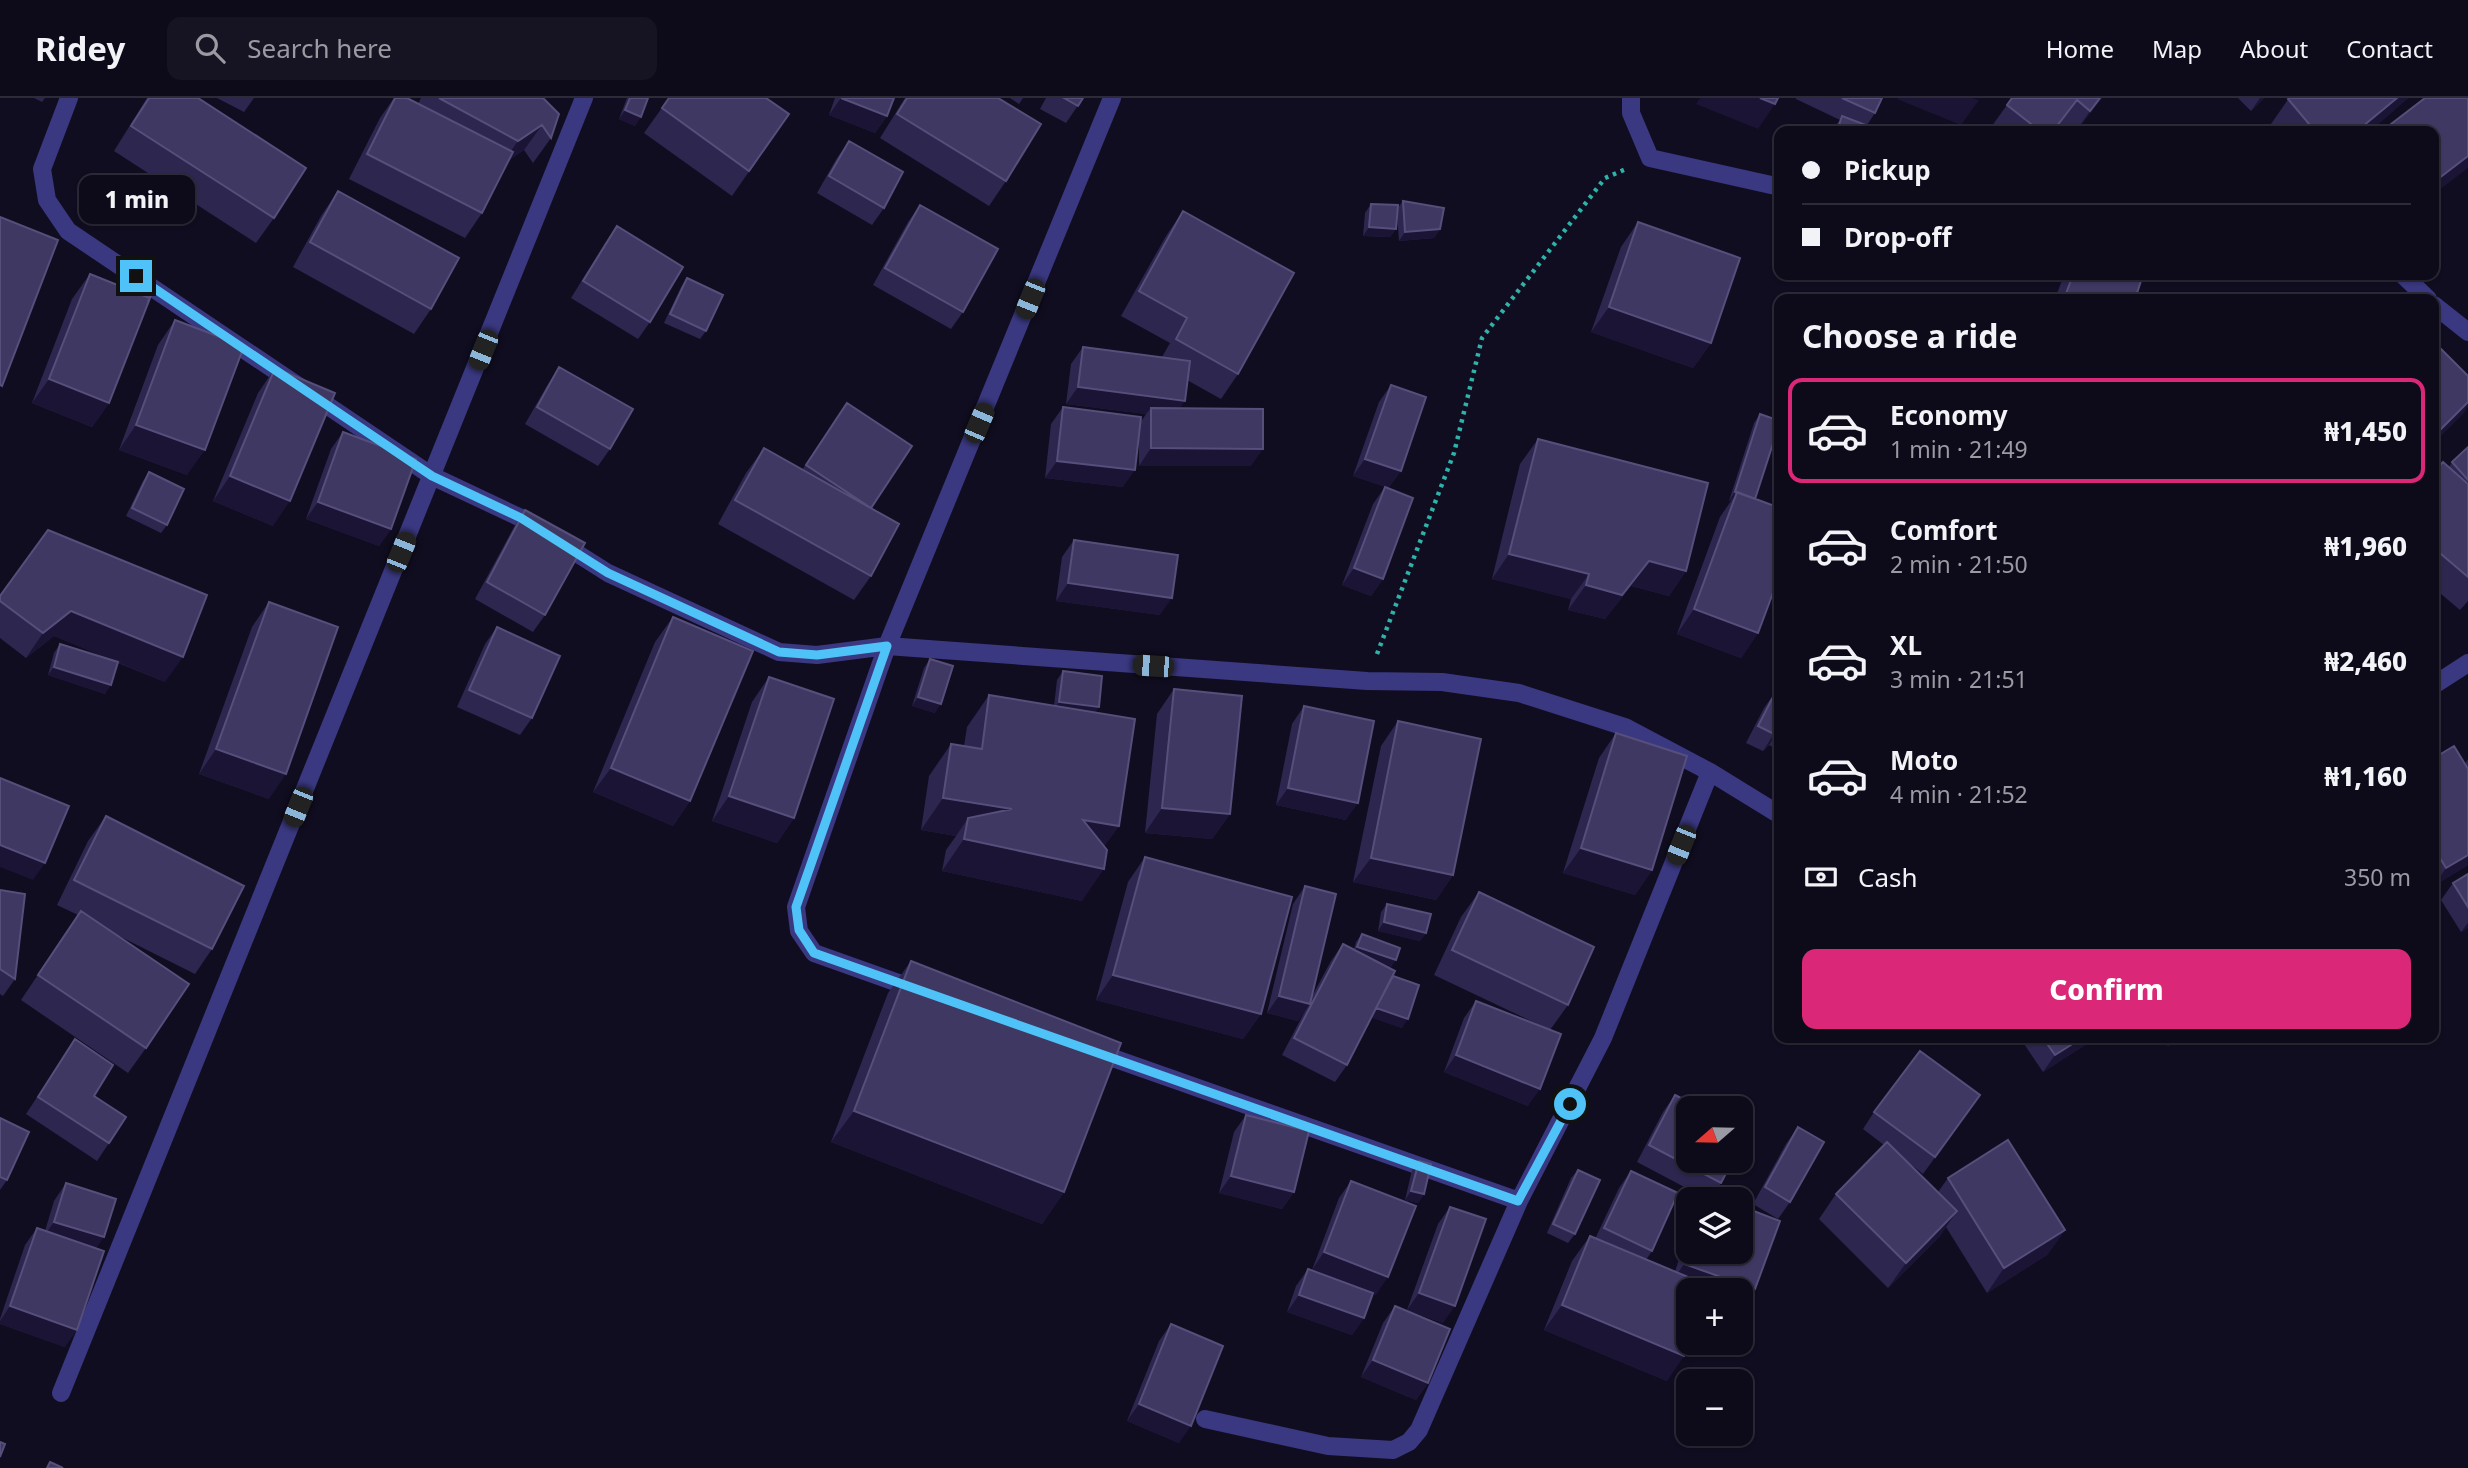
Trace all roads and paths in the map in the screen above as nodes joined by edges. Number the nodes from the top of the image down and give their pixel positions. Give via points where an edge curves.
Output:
1 (69, 98) edge
2 (584, 98) edge
3 (1112, 98) edge
4 (1631, 98) edge
5 (1650, 158) junction
6 (1774, 186) edge
7 (2408, 280) edge
8 (2423, 294) edge
9 (2439, 308) edge
10 (2468, 332) edge
11 (432, 476) junction
12 (887, 646) junction
13 (2468, 663) edge
14 (1367, 681) junction
15 (2439, 682) edge
16 (1710, 772) junction
17 (1774, 811) edge
18 (934, 995) edge
19 (1077, 1045) edge
20 (1518, 1201) junction
21 (61, 1393) dead end
22 (1205, 1419) dead end

1 - 11 street via 42,169 47,200 68,230
2 - 11 street
3 - 12 street
4 - 5 street via 1631,114
5 - 6 street
5 - 14 path via 1605,178 1482,338 1454,453
7 - 8 street
9 - 10 street
11 - 12 street via 521,518 608,573 779,652 817,655
11 - 21 street
12 - 14 street
12 - 18 street via 796,907 799,930 814,953
13 - 15 street
14 - 16 street via 1442,682 1519,693 1625,727
16 - 17 street
16 - 20 street via 1603,1038
19 - 20 street
20 - 22 street via 1419,1430 1409,1442 1393,1450 1328,1446

